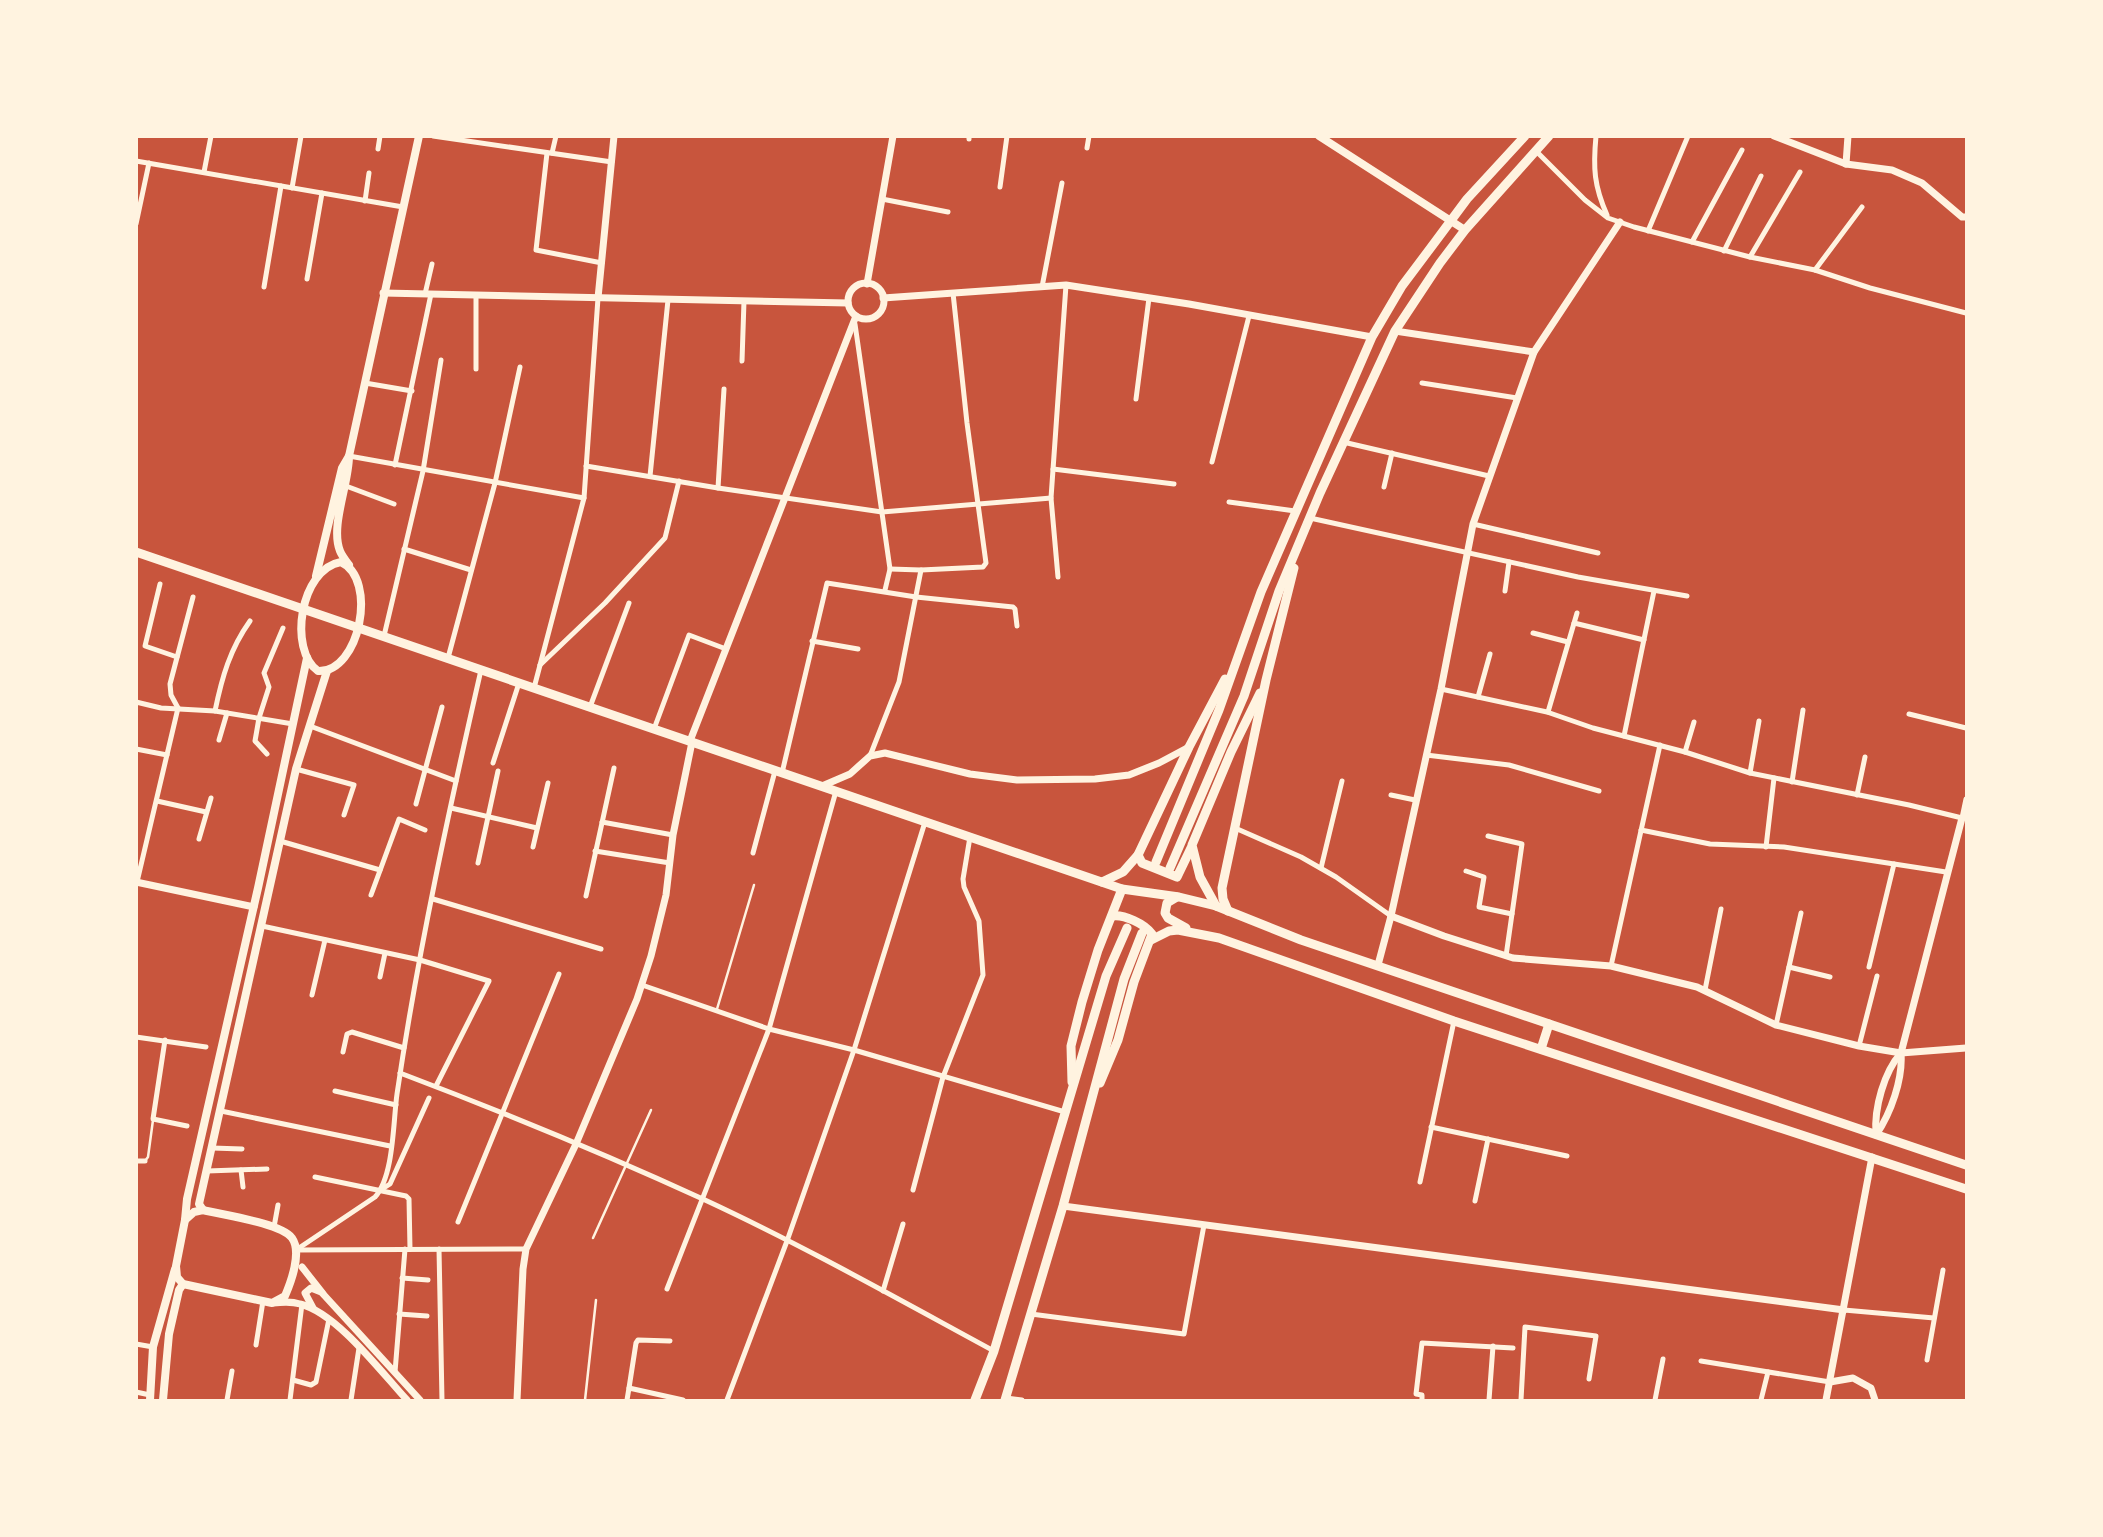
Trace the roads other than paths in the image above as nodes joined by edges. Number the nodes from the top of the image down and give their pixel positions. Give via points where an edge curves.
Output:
1 (211, 136) edge
2 (301, 136) edge
3 (380, 136) edge
4 (419, 136) edge
5 (433, 136) edge
6 (556, 136) edge
7 (614, 136) edge
8 (893, 136) edge
9 (1007, 136) edge
10 (1089, 136) edge
11 (1319, 136) edge
12 (1525, 136) edge
13 (1549, 136) edge
14 (1596, 136) edge
15 (1688, 136) edge
16 (1774, 136) edge
17 (1848, 136) edge
18 (473, 139) edge
19 (1087, 148) dead end
20 (378, 149) dead end
21 (1742, 150) dead end
22 (1536, 151) junction
23 (549, 153) junction
24 (136, 161) edge
25 (612, 162) junction
26 (149, 163) junction
27 (1846, 164) junction
28 (204, 172) junction
29 (1800, 172) dead end
30 (369, 173) dead end
31 (1762, 176) dead end
32 (1062, 183) dead end
33 (281, 186) junction
34 (1000, 187) dead end
35 (292, 188) junction
36 (322, 193) junction
37 (882, 200) junction
38 (365, 201) junction
39 (403, 207) junction
40 (1862, 208) dead end
41 (948, 212) dead end
42 (1966, 217) edge
43 (1608, 218) junction
44 (1452, 220) junction
45 (1619, 222) junction
46 (136, 224) edge
47 (1465, 230) junction
48 (1648, 231) junction
49 (1692, 242) junction
50 (1724, 250) junction
51 (1750, 257) junction
52 (601, 263) junction
53 (432, 264) dead end
54 (1815, 270) junction
55 (307, 279) dead end
56 (867, 284) junction
57 (1066, 285) junction
58 (1042, 286) junction
59 (264, 287) dead end
60 (383, 293) junction
61 (953, 293) junction
62 (428, 294) junction
63 (476, 295) junction
64 (598, 298) junction
65 (883, 298) junction
66 (1149, 298) junction
67 (668, 299) junction
68 (744, 301) junction
69 (848, 303) junction
70 (1966, 313) edge
71 (1248, 316) junction
72 (855, 319) junction
73 (1395, 331) junction
74 (1372, 337) junction
75 (1534, 352) junction
76 (441, 360) dead end
77 (742, 361) dead end
78 (520, 367) dead end
79 (476, 369) dead end
80 (365, 383) junction
81 (1422, 383) dead end
82 (724, 389) dead end
83 (412, 391) junction
84 (1517, 398) junction
85 (1136, 399) dead end
86 (1343, 442) junction
87 (1392, 453) junction
88 (349, 456) junction
89 (1212, 462) dead end
90 (395, 465) junction
91 (586, 466) junction
92 (1053, 469) junction
93 (423, 471) junction
94 (650, 476) junction
95 (1489, 476) junction
96 (679, 481) junction
97 (495, 483) junction
98 (1174, 484) dead end
99 (346, 486) junction
100 (1384, 487) dead end
101 (718, 488) junction
102 (584, 498) junction
103 (785, 498) junction
104 (1051, 498) junction
105 (1229, 502) dead end
106 (394, 504) dead end
107 (980, 504) junction
108 (1295, 511) junction
109 (882, 512) junction
110 (1310, 518) junction
111 (1472, 524) junction
112 (1302, 537) junction
113 (404, 549) junction
114 (136, 552) edge
115 (1598, 553) dead end
116 (1467, 554) junction
117 (1509, 562) junction
118 (349, 565) junction
119 (890, 569) junction
120 (471, 570) junction
121 (920, 570) junction
122 (316, 576) junction
123 (1058, 577) dead end
124 (160, 584) dead end
125 (885, 590) junction
126 (1654, 590) junction
127 (1505, 591) dead end
128 (1687, 596) dead end
129 (193, 597) dead end
130 (916, 597) junction
131 (629, 603) dead end
132 (303, 609) junction
133 (1577, 613) dead end
134 (250, 621) dead end
135 (1574, 623) junction
136 (1017, 626) dead end
137 (283, 628) dead end
138 (358, 628) junction
139 (1534, 633) dead end
140 (384, 636) junction
141 (1644, 640) junction
142 (812, 641) junction
143 (1568, 642) junction
144 (726, 649) junction
145 (858, 649) dead end
146 (1490, 654) dead end
147 (177, 657) junction
148 (448, 658) junction
149 (307, 659) junction
150 (540, 665) junction
151 (1234, 666) junction
152 (481, 670) junction
153 (327, 671) junction
154 (1266, 680) junction
155 (519, 682) junction
156 (534, 688) junction
157 (1441, 689) junction
158 (1478, 697) junction
159 (136, 702) edge
160 (442, 706) dead end
161 (590, 707) junction
162 (178, 708) junction
163 (1803, 710) dead end
164 (215, 711) junction
165 (1548, 712) junction
166 (228, 713) junction
167 (1909, 714) dead end
168 (259, 719) junction
169 (1759, 721) dead end
170 (1694, 722) dead end
171 (293, 724) junction
172 (310, 726) junction
173 (1966, 728) edge
174 (654, 729) junction
175 (1624, 736) junction
176 (219, 740) dead end
177 (691, 742) junction
178 (1660, 745) junction
179 (1189, 747) junction
180 (136, 749) edge
181 (1685, 752) junction
182 (267, 754) dead end
183 (167, 755) junction
184 (1426, 755) junction
185 (870, 756) junction
186 (1865, 757) dead end
187 (493, 763) dead end
188 (614, 768) dead end
189 (296, 769) junction
190 (425, 769) junction
191 (498, 771) dead end
192 (779, 772) junction
193 (1750, 773) junction
194 (1774, 778) junction
195 (456, 781) junction
196 (1342, 781) dead end
197 (1792, 782) junction
198 (548, 783) dead end
199 (822, 786) junction
200 (836, 791) junction
201 (1599, 791) dead end
202 (1391, 795) dead end
203 (1857, 795) junction
204 (211, 797) dead end
205 (1966, 799) edge
206 (1415, 800) junction
207 (157, 801) junction
208 (416, 804) dead end
209 (451, 808) junction
210 (206, 812) junction
211 (344, 815) dead end
212 (489, 815) junction
213 (1962, 818) junction
214 (602, 821) junction
215 (925, 822) junction
216 (537, 828) junction
217 (1235, 828) junction
218 (425, 830) dead end
219 (1641, 830) junction
220 (673, 835) junction
221 (1488, 836) dead end
222 (970, 837) junction
223 (199, 839) dead end
224 (280, 841) junction
225 (1192, 845) junction
226 (1766, 846) junction
227 (533, 847) dead end
228 (595, 851) junction
229 (753, 853) dead end
230 (1138, 855) junction
231 (1156, 862) dead end
232 (478, 863) dead end
233 (670, 863) junction
234 (1894, 864) junction
235 (1170, 868) dead end
236 (1321, 869) junction
237 (380, 870) junction
238 (1466, 871) dead end
239 (1946, 872) junction
240 (137, 882) edge
241 (1102, 882) junction
242 (754, 885) dead end
243 (1122, 889) junction
244 (370, 895) dead end
245 (586, 895) dead end
246 (1179, 897) junction
247 (433, 898) junction
248 (1216, 906) junction
249 (254, 907) junction
250 (1721, 909) dead end
251 (1228, 911) junction
252 (1801, 913) dead end
253 (1512, 914) junction
254 (1112, 916) junction
255 (1391, 916) junction
256 (262, 926) junction
257 (1127, 929) dead end
258 (1142, 933) dead end
259 (1201, 934) junction
260 (325, 940) junction
261 (1151, 940) junction
262 (601, 949) dead end
263 (386, 953) junction
264 (1507, 956) junction
265 (420, 960) junction
266 (1378, 965) junction
267 (1611, 966) junction
268 (1789, 967) junction
269 (1869, 967) dead end
270 (559, 974) dead end
271 (1877, 975) dead end
272 (380, 977) dead end
273 (1830, 977) dead end
274 (642, 985) junction
275 (1705, 990) junction
276 (312, 995) dead end
277 (716, 1012) junction
278 (1454, 1021) junction
279 (227, 1023) junction
280 (1549, 1024) junction
281 (1776, 1025) junction
282 (240, 1026) junction
283 (769, 1029) junction
284 (136, 1037) edge
285 (165, 1040) junction
286 (1859, 1046) junction
287 (206, 1047) dead end
288 (404, 1048) junction
289 (1966, 1048) edge
290 (1541, 1049) junction
291 (853, 1050) junction
292 (342, 1052) dead end
293 (1901, 1053) junction
294 (400, 1073) junction
295 (943, 1077) junction
296 (436, 1086) junction
297 (1072, 1089) junction
298 (335, 1090) dead end
299 (1092, 1097) junction
300 (429, 1098) dead end
301 (396, 1105) junction
302 (651, 1110) dead end
303 (221, 1111) junction
304 (1065, 1112) junction
305 (503, 1113) junction
306 (153, 1119) junction
307 (187, 1126) dead end
308 (1431, 1126) junction
309 (1876, 1135) junction
310 (1488, 1139) junction
311 (576, 1144) junction
312 (390, 1146) junction
313 (212, 1148) junction
314 (242, 1149) dead end
315 (1567, 1156) dead end
316 (1872, 1157) junction
317 (136, 1161) edge
318 (145, 1161) joint
319 (1966, 1165) edge
320 (626, 1166) junction
321 (267, 1169) dead end
322 (241, 1170) junction
323 (207, 1171) junction
324 (315, 1177) dead end
325 (1420, 1182) dead end
326 (243, 1187) dead end
327 (382, 1189) junction
328 (1966, 1189) edge
329 (913, 1190) dead end
330 (703, 1199) junction
331 (1475, 1201) dead end
332 (278, 1205) dead end
333 (1063, 1206) junction
334 (203, 1210) junction
335 (186, 1220) junction
336 (458, 1222) dead end
337 (903, 1224) dead end
338 (1204, 1224) junction
339 (274, 1227) junction
340 (593, 1238) dead end
341 (787, 1241) junction
342 (407, 1249) junction
343 (439, 1249) junction
344 (526, 1249) junction
345 (296, 1256) junction
346 (176, 1266) junction
347 (302, 1267) dead end
348 (1943, 1270) dead end
349 (402, 1278) junction
350 (428, 1280) dead end
351 (183, 1284) junction
352 (667, 1289) dead end
353 (883, 1291) junction
354 (324, 1295) junction
355 (596, 1300) dead end
356 (268, 1302) junction
357 (302, 1304) junction
358 (314, 1309) junction
359 (1844, 1310) junction
360 (400, 1314) junction
361 (1031, 1314) junction
362 (427, 1316) dead end
363 (329, 1318) junction
364 (1934, 1318) junction
365 (670, 1341) dead end
366 (136, 1344) edge
367 (256, 1345) dead end
368 (1493, 1346) junction
369 (153, 1347) junction
370 (359, 1348) junction
371 (1513, 1348) dead end
372 (994, 1351) junction
373 (1663, 1359) dead end
374 (1927, 1360) dead end
375 (1700, 1361) dead end
376 (232, 1371) dead end
377 (395, 1372) junction
378 (1768, 1372) junction
379 (1589, 1379) dead end
380 (293, 1380) junction
381 (1830, 1382) junction
382 (629, 1388) junction
383 (136, 1392) edge
384 (150, 1398) edge
385 (1006, 1399) edge
386 (163, 1401) edge
387 (228, 1401) edge
388 (290, 1401) edge
389 (351, 1401) edge
390 (407, 1401) edge
391 (420, 1401) edge
392 (442, 1401) edge
393 (517, 1401) edge
394 (585, 1401) edge
395 (627, 1401) edge
396 (683, 1401) edge
397 (727, 1401) edge
398 (975, 1401) edge
399 (1021, 1401) edge
400 (1422, 1401) edge
401 (1489, 1401) edge
402 (1521, 1401) edge
403 (1655, 1401) edge
404 (1761, 1401) edge
405 (1826, 1401) edge
406 (1875, 1401) edge

1 - 28 street
2 - 35 street
3 - 20 street
4 - 39 main road
5 - 18 street
6 - 23 street
7 - 25 street
8 - 37 street
9 - 34 street
10 - 19 street
11 - 44 main road
12 - 44 main road
13 - 22 main road
14 - 43 street via 1593,173
15 - 48 street
16 - 27 street
17 - 27 street
18 - 23 street
21 - 49 street
22 - 43 street
22 - 47 main road
23 - 25 street
23 - 52 street via 536,250
24 - 26 street
25 - 52 street
26 - 28 street
26 - 46 street
27 - 42 street via 1892,170 1922,183
28 - 33 street
29 - 51 street
30 - 38 street
31 - 50 street
32 - 58 street
33 - 35 street
33 - 59 street
35 - 36 street
36 - 38 street
36 - 55 street
37 - 41 street
37 - 56 street
38 - 39 street
39 - 60 main road
40 - 54 street
43 - 45 street
44 - 47 main road
44 - 74 main road via 1402,286
45 - 48 street
45 - 75 street
47 - 73 main road
48 - 49 street
49 - 50 street
50 - 51 street
51 - 54 street
52 - 64 street
53 - 62 street
54 - 70 street
56 - 65 street via 878,288
56 - 69 street via 853,289
57 - 58 street
57 - 66 street
57 - 92 street
58 - 61 street
60 - 62 street
60 - 80 main road
61 - 65 street
61 - 107 street
62 - 63 street
62 - 83 street
63 - 64 street
63 - 79 street
64 - 67 street
64 - 91 street
65 - 72 street via 878,315
66 - 71 street
66 - 85 street
67 - 68 street
67 - 94 street
68 - 69 street
68 - 77 street
69 - 72 street
71 - 74 street
71 - 89 street
72 - 103 street
72 - 109 street
73 - 75 street
73 - 86 main road
74 - 108 main road
75 - 84 street
76 - 93 street
78 - 97 street
80 - 83 street
80 - 88 main road
81 - 84 street
82 - 101 street
83 - 90 street
84 - 95 street
86 - 87 street
86 - 110 main road
87 - 95 street
87 - 100 street
88 - 90 street
88 - 99 main road
88 - 122 main road via 342,468
90 - 93 street
91 - 94 street
91 - 102 street
92 - 98 street
92 - 104 street
93 - 97 street
93 - 113 street
94 - 96 street
95 - 111 street
96 - 101 street
96 - 150 street via 665,538
97 - 102 street
97 - 120 street
99 - 106 street
99 - 118 main road via 337,533 339,550
101 - 103 street
102 - 150 street
103 - 109 street
103 - 144 street
104 - 107 street
104 - 123 street
105 - 108 street
107 - 109 street
107 - 121 street via 985,565
108 - 151 main road
109 - 119 street
110 - 112 main road
110 - 116 street
111 - 115 street
111 - 116 street
112 - 154 main road
112 - 235 main road via 1244,696
113 - 120 street
113 - 140 street
114 - 132 main road
116 - 117 street
116 - 157 street
117 - 126 street
117 - 127 street
118 - 122 main road via 334,563
118 - 138 main road via 360,586
119 - 121 street
119 - 125 street
120 - 148 street
121 - 130 street
122 - 132 main road
124 - 147 street via 145,646
125 - 130 street
125 - 142 street via 830,582 824,586
126 - 128 street
126 - 141 street
129 - 147 street
130 - 136 street via 1013,607
130 - 185 street via 898,682
131 - 161 street
132 - 138 main road
132 - 149 main road
133 - 135 street
134 - 164 street via 227,662
135 - 141 street
135 - 143 street
137 - 168 street via 264,673 269,687
138 - 140 main road
138 - 153 main road via 346,656
139 - 143 street
140 - 148 main road
141 - 175 street
142 - 145 street
142 - 192 street
143 - 165 street
144 - 174 street via 689,635
144 - 177 street
146 - 158 street
147 - 162 street via 170,684
148 - 152 main road
149 - 153 main road via 315,669
149 - 171 main road
150 - 156 street
151 - 179 main road
151 - 231 main road
152 - 155 main road
152 - 195 street
153 - 172 main road
154 - 217 main road
154 - 225 main road
155 - 156 main road
155 - 187 street
156 - 161 main road
157 - 158 street
157 - 184 street
158 - 165 street
159 - 162 street
160 - 190 street
161 - 174 main road
162 - 164 street
162 - 183 street
163 - 197 street
164 - 166 street
165 - 175 street
166 - 168 street
166 - 176 street
167 - 173 street
168 - 171 street
168 - 182 street via 255,741
169 - 193 street
170 - 181 street
171 - 249 main road
172 - 189 main road
172 - 190 street
174 - 177 main road
175 - 178 street
177 - 192 main road
177 - 220 street
178 - 181 street
178 - 219 street
179 - 185 street via 1129,775 1096,779 1017,780 970,774 885,753
179 - 230 main road
180 - 183 street
181 - 193 street
183 - 207 street
184 - 201 street via 1509,765
184 - 206 street
185 - 199 street via 850,774
186 - 203 street
188 - 214 street
189 - 211 street via 355,785
189 - 224 main road
190 - 195 street
190 - 208 street
191 - 212 street
192 - 199 main road
192 - 229 street
193 - 194 street
194 - 197 street
194 - 226 street
195 - 209 street
196 - 236 street
197 - 203 street
198 - 216 street
199 - 200 main road
200 - 215 main road
200 - 283 street
202 - 206 street
203 - 213 street
204 - 210 street
205 - 213 street
206 - 255 street
207 - 210 street
207 - 240 street
209 - 212 street
209 - 247 street
210 - 223 street
212 - 216 street
212 - 232 street
213 - 239 street
214 - 220 street
214 - 228 street
215 - 222 main road
215 - 291 street
216 - 227 street
217 - 236 street
217 - 251 main road via 1222,888
218 - 237 street via 399,819
219 - 226 street via 1710,844
219 - 267 street
220 - 233 street
221 - 253 street via 1522,844
222 - 241 main road
222 - 295 street via 964,887 979,921 984,968
224 - 237 street
224 - 256 main road
225 - 230 main road via 1177,877 1142,863
225 - 248 main road via 1200,877
226 - 234 street
228 - 233 street
228 - 245 street
230 - 241 main road via 1122,872
233 - 274 street via 660,925
234 - 239 street
234 - 269 street
236 - 255 street
237 - 244 street
238 - 253 street via 1484,877 1479,906
239 - 293 street
240 - 249 street
241 - 243 main road
242 - 277 lane
243 - 246 main road
243 - 254 main road
246 - 248 main road
246 - 259 main road via 1167,903 1165,914
247 - 262 street
247 - 265 street
248 - 251 main road
249 - 279 main road
250 - 275 street
251 - 266 main road
252 - 268 street
253 - 264 street
254 - 261 main road via 1123,916 1151,930
254 - 297 main road via 1091,969 1071,1046
255 - 264 street
255 - 266 street
256 - 260 street
256 - 282 main road
257 - 297 main road via 1107,976
258 - 299 main road via 1124,979
259 - 261 main road via 1169,930
259 - 278 main road
260 - 263 street
260 - 276 street
261 - 299 main road via 1114,1051
263 - 265 street
263 - 272 street
264 - 267 street
265 - 288 street
265 - 296 street via 489,981
266 - 280 main road
267 - 275 street
268 - 273 street
268 - 281 street
270 - 305 street
271 - 286 street
274 - 277 street
274 - 311 street
275 - 281 street
277 - 283 street
278 - 290 main road
278 - 308 street
279 - 282 main road
279 - 335 main road
280 - 290 main road
280 - 309 main road
281 - 286 street
282 - 303 main road
283 - 291 street
283 - 330 street
284 - 285 street
285 - 287 street
285 - 306 street
286 - 293 street
288 - 292 street via 352,1032 347,1034
288 - 294 street
289 - 293 street
290 - 316 main road
291 - 295 street
291 - 341 street
293 - 309 street via 1902,1065 1886,1120
294 - 296 street
294 - 301 street
295 - 304 street
295 - 329 street
296 - 305 street
297 - 304 main road
298 - 301 street
299 - 333 main road
300 - 327 street via 390,1184
301 - 312 street
302 - 320 lane
303 - 312 street
303 - 313 main road
304 - 372 main road
305 - 311 street
305 - 336 street
306 - 307 street
306 - 318 lane
308 - 310 street
308 - 325 street
309 - 319 main road
310 - 315 street
310 - 331 street
311 - 320 street
311 - 344 street
312 - 327 street
313 - 314 street
313 - 323 main road
316 - 328 main road
316 - 359 street
317 - 318 street
320 - 330 street
320 - 340 lane
321 - 322 street
322 - 323 street
322 - 326 street
323 - 334 main road via 200,1204
324 - 327 street
327 - 342 street via 409,1199
327 - 345 street
330 - 341 street
330 - 352 street
332 - 339 street
333 - 338 street
333 - 361 main road
334 - 335 main road
334 - 339 main road
335 - 346 main road
337 - 353 street
338 - 359 street
338 - 361 street via 1184,1334
339 - 345 main road via 291,1237
341 - 353 street
341 - 397 street
342 - 343 street
342 - 345 street
342 - 349 street
343 - 344 street
343 - 392 street
344 - 393 street
345 - 356 main road via 285,1296
346 - 351 main road
346 - 369 main road
347 - 354 street
348 - 364 street
349 - 350 street
349 - 360 street
351 - 356 main road
351 - 386 main road via 169,1334
353 - 372 street
354 - 358 street via 307,1289 306,1297
354 - 377 street
355 - 394 lane
356 - 357 street
356 - 367 street
357 - 358 street
357 - 380 street
358 - 363 street
359 - 364 street
359 - 381 street
360 - 362 street
360 - 377 street
361 - 385 main road
363 - 370 street
363 - 380 street via 316,1381 311,1385
364 - 374 street
365 - 382 street via 638,1340
366 - 369 street
368 - 371 street
368 - 400 street via 1422,1343 1416,1394 1423,1395
368 - 401 street
369 - 384 main road
370 - 389 street
370 - 390 street
372 - 398 main road
373 - 403 street
375 - 378 street
376 - 387 street
377 - 391 street
378 - 381 street
378 - 404 street
379 - 402 street via 1597,1336 1525,1327
380 - 388 street
381 - 405 street
381 - 406 street via 1853,1378 1871,1388
382 - 395 street
382 - 396 street
383 - 384 street
385 - 399 street

